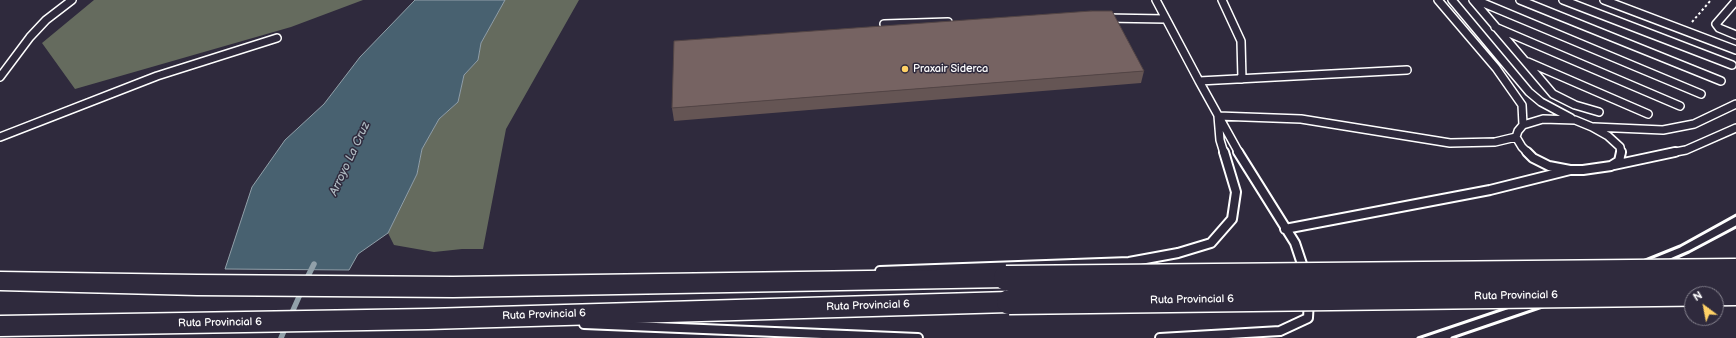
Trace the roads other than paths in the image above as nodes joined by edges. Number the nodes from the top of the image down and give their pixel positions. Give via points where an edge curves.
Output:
1 (72, 0) edge
2 (1156, 0) edge
3 (1222, 0) edge
4 (1438, 0) edge
5 (1452, 0) edge
6 (1475, 0) edge
7 (1520, 0) edge
8 (1563, 0) edge
9 (1604, 0) edge
10 (1736, 1) edge
11 (1097, 18) edge
12 (1166, 18) junction
13 (956, 21) edge
14 (884, 24) edge
15 (1495, 27) junction
16 (1736, 35) edge
17 (276, 38) dead end
18 (1736, 50) edge
19 (1527, 62) junction
20 (1732, 66) dead end
21 (1407, 70) dead end
22 (0, 77) edge
23 (1242, 79) junction
24 (1199, 81) junction
25 (1721, 81) dead end
26 (1701, 94) dead end
27 (1736, 104) edge
28 (1680, 106) dead end
29 (1599, 112) dead end
30 (1648, 114) dead end
31 (1218, 116) junction
32 (1575, 120) junction
33 (1523, 125) junction
34 (1592, 127) junction
35 (1736, 128) edge
36 (0, 137) edge
37 (1516, 137) junction
38 (1611, 166) junction
39 (1570, 170) junction
40 (1285, 228) junction
41 (0, 270) edge
42 (1736, 271) edge
43 (0, 281) edge
44 (708, 283) junction
45 (197, 285) junction
46 (1736, 293) edge
47 (440, 318) junction
48 (0, 326) edge
49 (918, 338) edge
50 (1160, 338) edge

1 - 22 lane via 46,20
2 - 12 lane
3 - 23 lane via 1241,41
4 - 33 lane via 1496,68 1522,105
5 - 32 lane via 1529,92 1541,102
6 - 15 lane
6 - 26 lane
7 - 25 lane
8 - 20 lane
9 - 18 lane
10 - 16 lane via 1716,24 1719,28
11 - 12 lane
12 - 24 lane
13 - 14 lane
15 - 19 lane
15 - 28 lane
17 - 36 lane via 201,60
19 - 29 lane via 1554,94 1575,105
19 - 30 lane
21 - 23 lane
23 - 24 lane
24 - 31 lane
27 - 34 lane via 1694,124 1663,130
31 - 37 lane via 1301,119 1450,143 1495,142
31 - 40 lane via 1246,167
31 - 44 lane via 1220,140 1236,192 1232,219 1211,243 1178,253 1129,262 889,271
32 - 33 lane via 1543,119
32 - 34 lane
33 - 37 lane
34 - 38 lane via 1620,147 1619,161
35 - 38 lane via 1686,150
37 - 39 lane via 1533,158 1549,166
38 - 39 lane
39 - 40 lane via 1490,190
40 - 50 lane via 1295,243 1309,287 1308,318 1280,331
41 - 45 highway
42 - 44 highway, Ruta Provincial 6, bridge
43 - 45 highway, Ruta Provincial 6
44 - 45 highway, Ruta Provincial 6 via 453,287
46 - 47 highway, Ruta Provincial 6, bridge via 1009,302
47 - 48 highway, Ruta Provincial 6
47 - 49 lane

